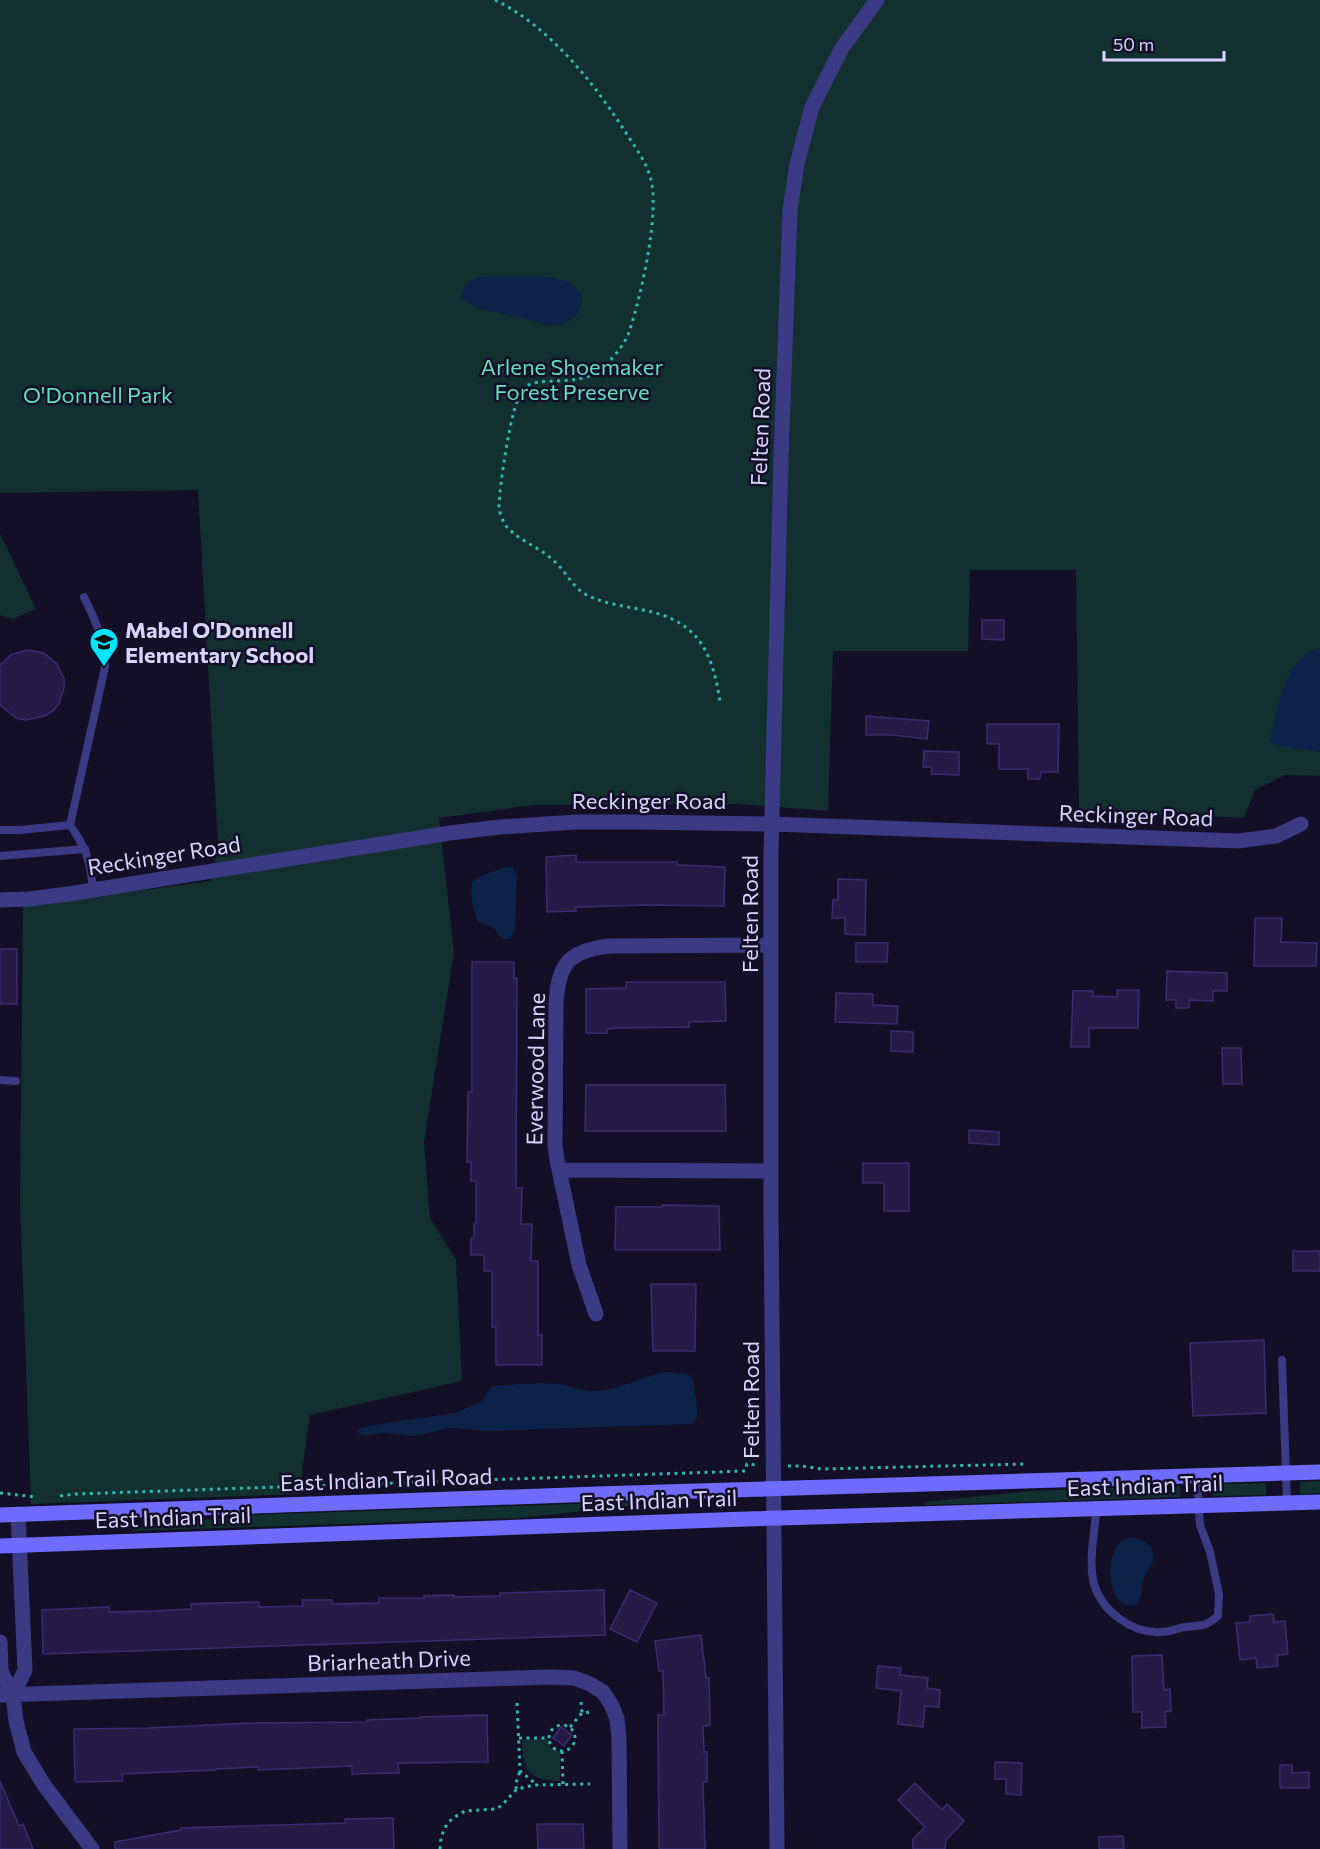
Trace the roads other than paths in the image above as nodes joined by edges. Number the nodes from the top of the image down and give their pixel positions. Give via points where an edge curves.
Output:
1 (877, 0) edge
2 (84, 597) dead end
3 (772, 824) junction
4 (70, 825) junction
5 (1301, 825) dead end
6 (0, 830) edge
7 (85, 849) junction
8 (0, 856) edge
9 (93, 890) junction
10 (0, 900) edge
11 (771, 945) junction
12 (0, 1080) edge
13 (16, 1081) dead end
14 (559, 1170) junction
15 (771, 1171) junction
16 (596, 1314) dead end
17 (1282, 1360) dead end
18 (1320, 1472) edge
19 (1286, 1473) junction
20 (1197, 1476) junction
21 (773, 1489) junction
22 (1320, 1502) edge
23 (1287, 1503) junction
24 (1198, 1506) junction
25 (1096, 1510) junction
26 (18, 1514) junction
27 (0, 1515) edge
28 (774, 1519) junction
29 (20, 1545) junction
30 (0, 1546) edge
31 (0, 1642) edge
32 (7, 1695) edge
33 (93, 1849) edge
34 (620, 1849) edge
35 (777, 1849) edge

1 - 3 street, Felten Road via 842,48 812,107 790,210
2 - 4 lane via 101,631 105,667
3 - 5 street, Reckinger Road via 1239,841 1276,836
3 - 9 street, Reckinger Road via 577,822 500,827
3 - 11 street, Felten Road
4 - 6 lane
4 - 7 lane
7 - 8 lane
7 - 9 lane
9 - 10 street, Reckinger Road
11 - 14 street, Everwood Lane via 609,946 584,950 567,963 557,989 556,1005 555,1145
11 - 15 street, Felten Road
12 - 13 lane
14 - 15 street, Everwood Lane
14 - 16 street, Everwood Lane via 579,1265
15 - 21 street, Felten Road
17 - 19 lane
18 - 19 main road, East Indian Trail
19 - 20 main road, East Indian Trail
19 - 23 lane
20 - 21 main road, East Indian Trail
20 - 24 lane
21 - 26 main road, East Indian Trail Road
21 - 28 street, Felten Road
22 - 23 main road, East Indian Trail
23 - 24 main road, East Indian Trail
24 - 25 main road, East Indian Trail
24 - 25 lane via 1219,1594 1218,1616 1208,1625 1160,1632 1123,1622 1104,1604 1094,1584
25 - 28 main road, East Indian Trail
26 - 27 main road, East Indian Trail Road
26 - 29 street
28 - 29 main road, East Indian Trail
28 - 35 street, Felten Road
29 - 30 main road, East Indian Trail
29 - 32 street via 25,1670
31 - 32 street
32 - 33 street via 31,1765
32 - 34 street, Briarheath Drive via 574,1678 603,1692 617,1719

